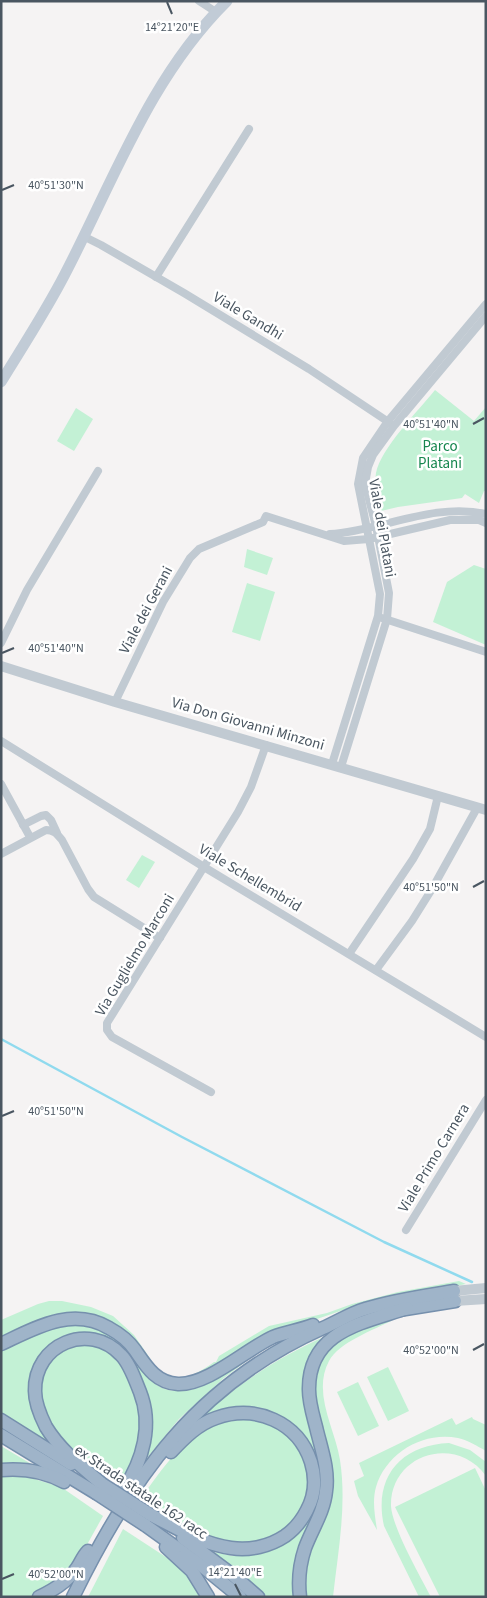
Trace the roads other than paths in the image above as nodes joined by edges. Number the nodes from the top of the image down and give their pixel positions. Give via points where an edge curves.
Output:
1 (199, 1) edge
2 (227, 1) edge
3 (216, 12) junction
4 (250, 129) dead end
5 (83, 236) junction
6 (156, 277) junction
7 (484, 313) edge
8 (1, 382) edge
9 (391, 424) junction
10 (98, 471) dead end
11 (486, 514) edge
12 (486, 523) edge
13 (376, 526) junction
14 (367, 529) junction
15 (323, 535) junction
16 (378, 536) junction
17 (369, 539) junction
18 (378, 616) junction
19 (387, 619) junction
20 (1, 643) edge
21 (486, 652) edge
22 (1, 666) edge
23 (115, 702) junction
24 (1, 741) edge
25 (266, 745) junction
26 (336, 766) junction
27 (1, 784) edge
28 (438, 796) junction
29 (482, 809) edge
30 (23, 825) junction
31 (57, 833) junction
32 (30, 837) junction
33 (1, 854) edge
34 (204, 867) junction
35 (160, 938) junction
36 (349, 954) junction
37 (376, 970) junction
38 (486, 1037) edge
39 (211, 1092) dead end
40 (486, 1100) edge
41 (406, 1230) dead end
42 (486, 1288) edge
43 (455, 1296) junction
44 (486, 1299) edge
45 (407, 1308) junction
46 (363, 1309) junction
47 (333, 1323) junction
48 (1, 1344) edge
49 (1, 1420) edge
50 (1, 1435) edge
51 (1, 1470) edge
52 (99, 1489) junction
53 (133, 1490) junction
54 (115, 1518) junction
55 (148, 1520) junction
56 (104, 1536) junction
57 (39, 1597) edge
58 (73, 1597) edge
59 (84, 1597) edge
60 (208, 1597) edge
61 (240, 1597) edge
62 (258, 1597) edge
63 (300, 1597) edge

1 - 3 street
2 - 3 main road
3 - 5 main road via 163,81
4 - 6 street
5 - 6 street, Viale Gandhi
5 - 8 main road via 65,274
6 - 9 street, Viale Gandhi via 309,369
7 - 9 street, Viale dei Platani
9 - 13 street, Viale dei Platani via 373,455 365,484
9 - 14 street, Viale dei Platani via 363,458 359,474
10 - 20 street via 27,590
11 - 13 street, Viale dei Gerani via 445,512
12 - 16 street, Viale dei Gerani via 450,520
13 - 14 street, Viale dei Gerani
13 - 16 street, Viale dei Platani
14 - 15 street, Viale dei Gerani
14 - 17 street, Viale dei Platani
15 - 17 street, Viale dei Gerani via 344,541
15 - 23 street, Viale dei Gerani via 266,516 263,522 199,550 190,558 162,602
16 - 17 street, Viale dei Gerani
16 - 19 street, Viale dei Platani via 389,593
17 - 18 street, Viale dei Platani via 380,594
18 - 19 street
18 - 26 street, Viale dei Platani
19 - 21 street
19 - 26 street, Viale dei Platani
22 - 23 street, Via Don Giovanni Minzoni
23 - 25 street, Via Don Giovanni Minzoni
24 - 34 street, Viale Schellembrid
25 - 26 street, Via Don Giovanni Minzoni
25 - 34 street, Via Guglielmo Marconi via 245,799
26 - 28 street, Via Don Giovanni Minzoni
27 - 30 street
28 - 29 street, Via Don Giovanni Minzoni
28 - 36 street via 430,828 413,859
29 - 37 street via 412,920
30 - 31 street via 46,815
30 - 32 street
31 - 32 street via 46,830
31 - 35 street via 94,897
32 - 33 street
34 - 35 street, Via Guglielmo Marconi
34 - 36 street, Viale Schellembrid
35 - 39 street, Via Guglielmo Marconi via 107,1023 107,1030 112,1037
36 - 37 street, Viale Schellembrid
37 - 38 street, Viale Schellembrid
40 - 41 street, Viale Primo Carnera
42 - 43 street
43 - 44 street
43 - 45 highway
43 - 46 highway
45 - 47 highway
45 - 63 highway via 340,1332 323,1347 313,1364 308,1392 327,1481 325,1501 303,1556
46 - 47 highway
46 - 48 highway via 273,1338 188,1384 168,1383 155,1376 122,1335 88,1320 52,1321
47 - 53 highway via 279,1350 220,1390 182,1427
49 - 52 highway, ex Strada statale 162 racc
50 - 52 highway, ex Strada statale 162 racc
51 - 52 highway via 29,1469 54,1476 73,1487
52 - 54 highway via 46,1427 35,1391 42,1363 52,1351 65,1342 81,1338 97,1339 111,1345 123,1356 144,1402 145,1443 140,1460 123,1491
52 - 55 highway, ex Strada statale 162 racc, bridge
53 - 54 highway
53 - 55 highway via 156,1471 194,1430 216,1418 236,1414 258,1414 286,1426 299,1439 314,1470 311,1504 298,1524 275,1543 233,1549
54 - 56 highway
54 - 59 highway via 106,1548
55 - 60 highway via 192,1571
55 - 61 highway, ex Strada statale 162 racc
55 - 62 highway, ex Strada statale 162 racc via 203,1552
56 - 57 highway via 85,1554 76,1570
56 - 58 highway

